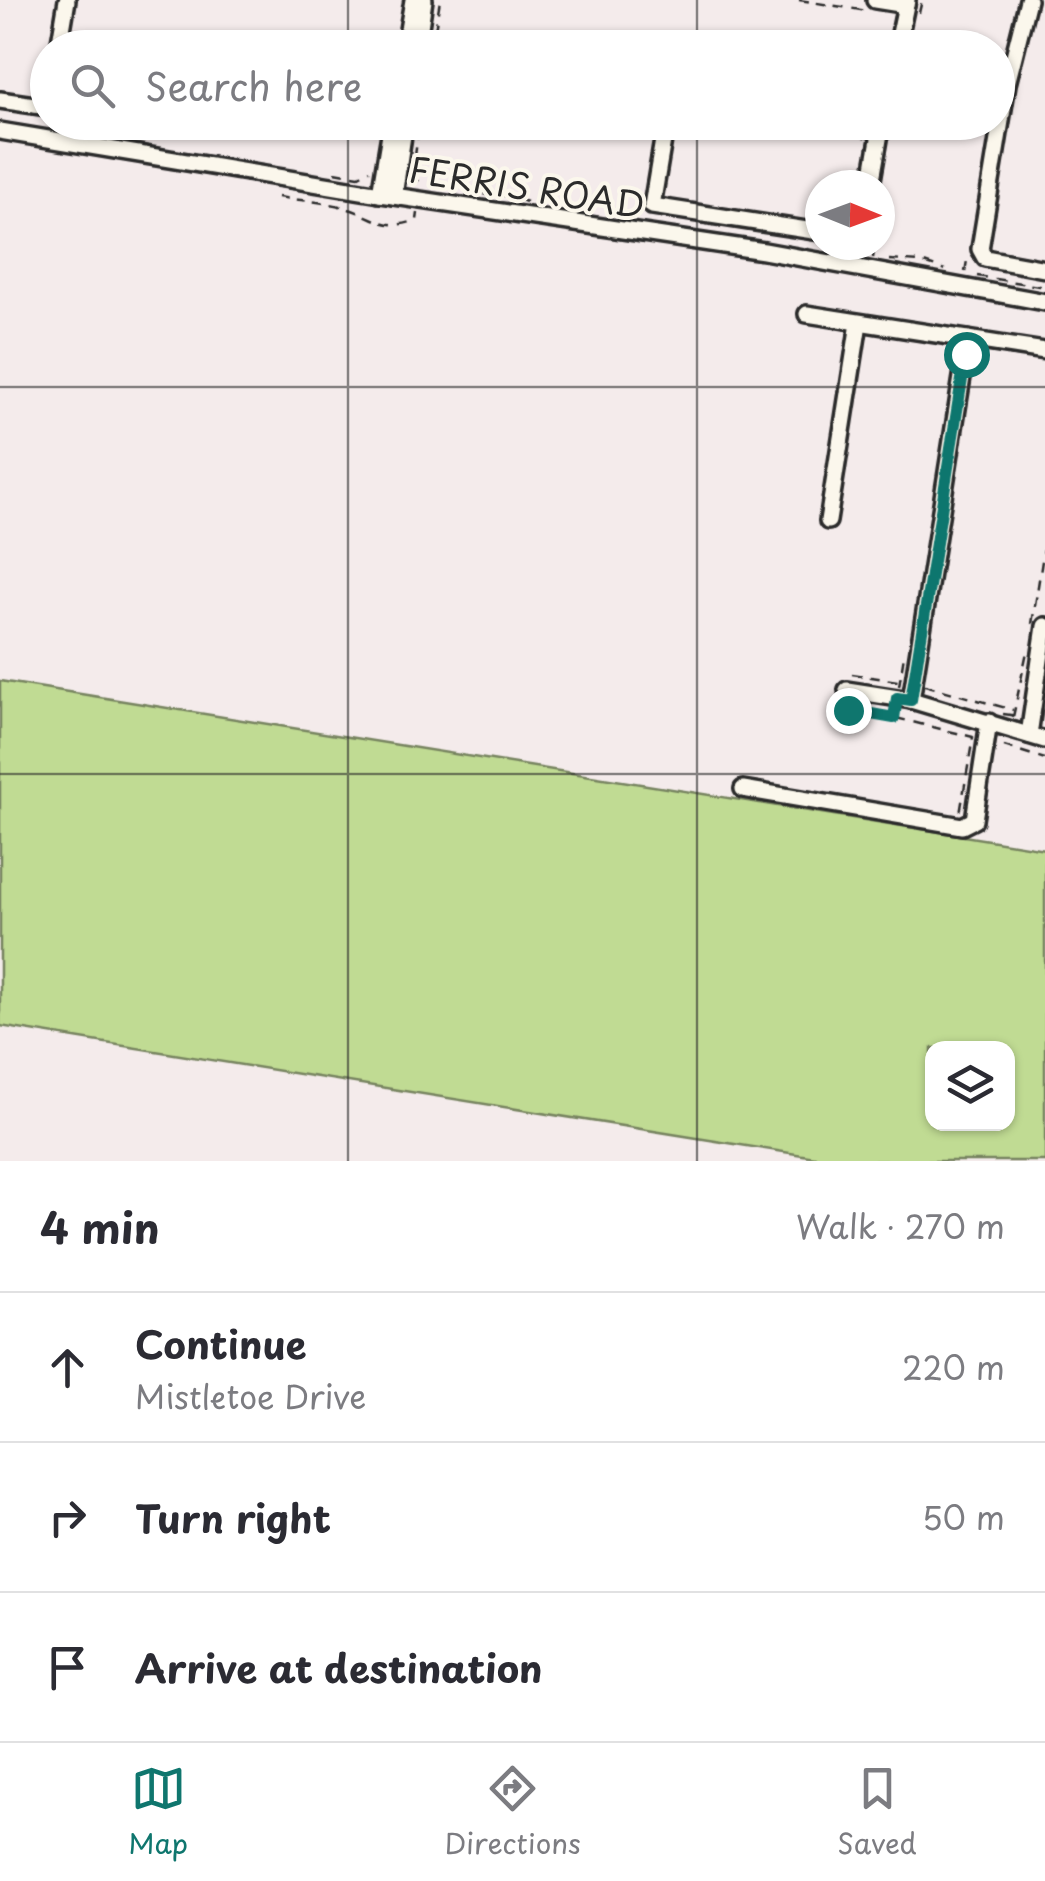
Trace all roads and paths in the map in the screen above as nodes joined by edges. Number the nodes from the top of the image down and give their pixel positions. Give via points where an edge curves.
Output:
1 (67, 0) edge
2 (413, 0) edge
3 (424, 0) edge
4 (440, 0) edge
5 (799, 0) edge
6 (1028, 0) edge
7 (907, 3) edge
8 (875, 6) edge
9 (62, 30) edge
10 (408, 30) edge
11 (419, 30) edge
12 (435, 30) edge
13 (902, 30) edge
14 (1015, 52) edge
15 (0, 100) edge
16 (30, 104) edge
17 (0, 131) edge
18 (30, 136) edge
19 (54, 140) edge
20 (391, 140) edge
21 (401, 140) edge
22 (417, 140) edge
23 (663, 140) edge
24 (879, 140) edge
25 (998, 140) edge
26 (874, 170) edge
27 (412, 175) dead end
28 (422, 194) junction
29 (387, 195) junction
30 (278, 197) dead end
31 (805, 230) edge
32 (1045, 269) edge
33 (1045, 302) edge
34 (807, 314) dead end
35 (859, 323) junction
36 (968, 339) junction
37 (1045, 350) edge
38 (828, 521) dead end
39 (1045, 542) edge
40 (1038, 626) edge
41 (906, 641) dead end
42 (1029, 641) dead end
43 (900, 681) junction
44 (849, 682) joint
45 (923, 683) dead end
46 (904, 699) junction
47 (848, 710) dead end
48 (1024, 713) junction
49 (894, 718) junction
50 (990, 722) junction
51 (1010, 728) junction
52 (1037, 737) edge
53 (994, 744) dead end
54 (1045, 758) edge
55 (743, 789) dead end
56 (960, 814) dead end

1 - 9 street
2 - 10 street
3 - 11 street
4 - 12 path
5 - 8 path
6 - 14 street
7 - 8 street
7 - 13 street
15 - 16 street
17 - 18 street, FERRIS ROAD
19 - 29 street, FERRIS ROAD
20 - 29 street
21 - 29 street
22 - 27 path
23 - 31 street via 652,206
24 - 26 street
25 - 32 street via 980,248 985,258
28 - 29 street, FERRIS ROAD
28 - 30 path via 416,220 402,225
28 - 33 street, FERRIS ROAD
34 - 35 street
35 - 36 street
35 - 38 street
36 - 37 street
36 - 46 street
39 - 40 path
40 - 48 street
41 - 43 path
42 - 48 path
43 - 44 path
43 - 46 path
44 - 46 street
45 - 48 path
46 - 49 path
46 - 50 street
47 - 49 path
48 - 51 path
48 - 52 street
49 - 56 path via 973,737
50 - 51 street
50 - 55 street via 974,820 962,826
51 - 52 street
53 - 54 path

